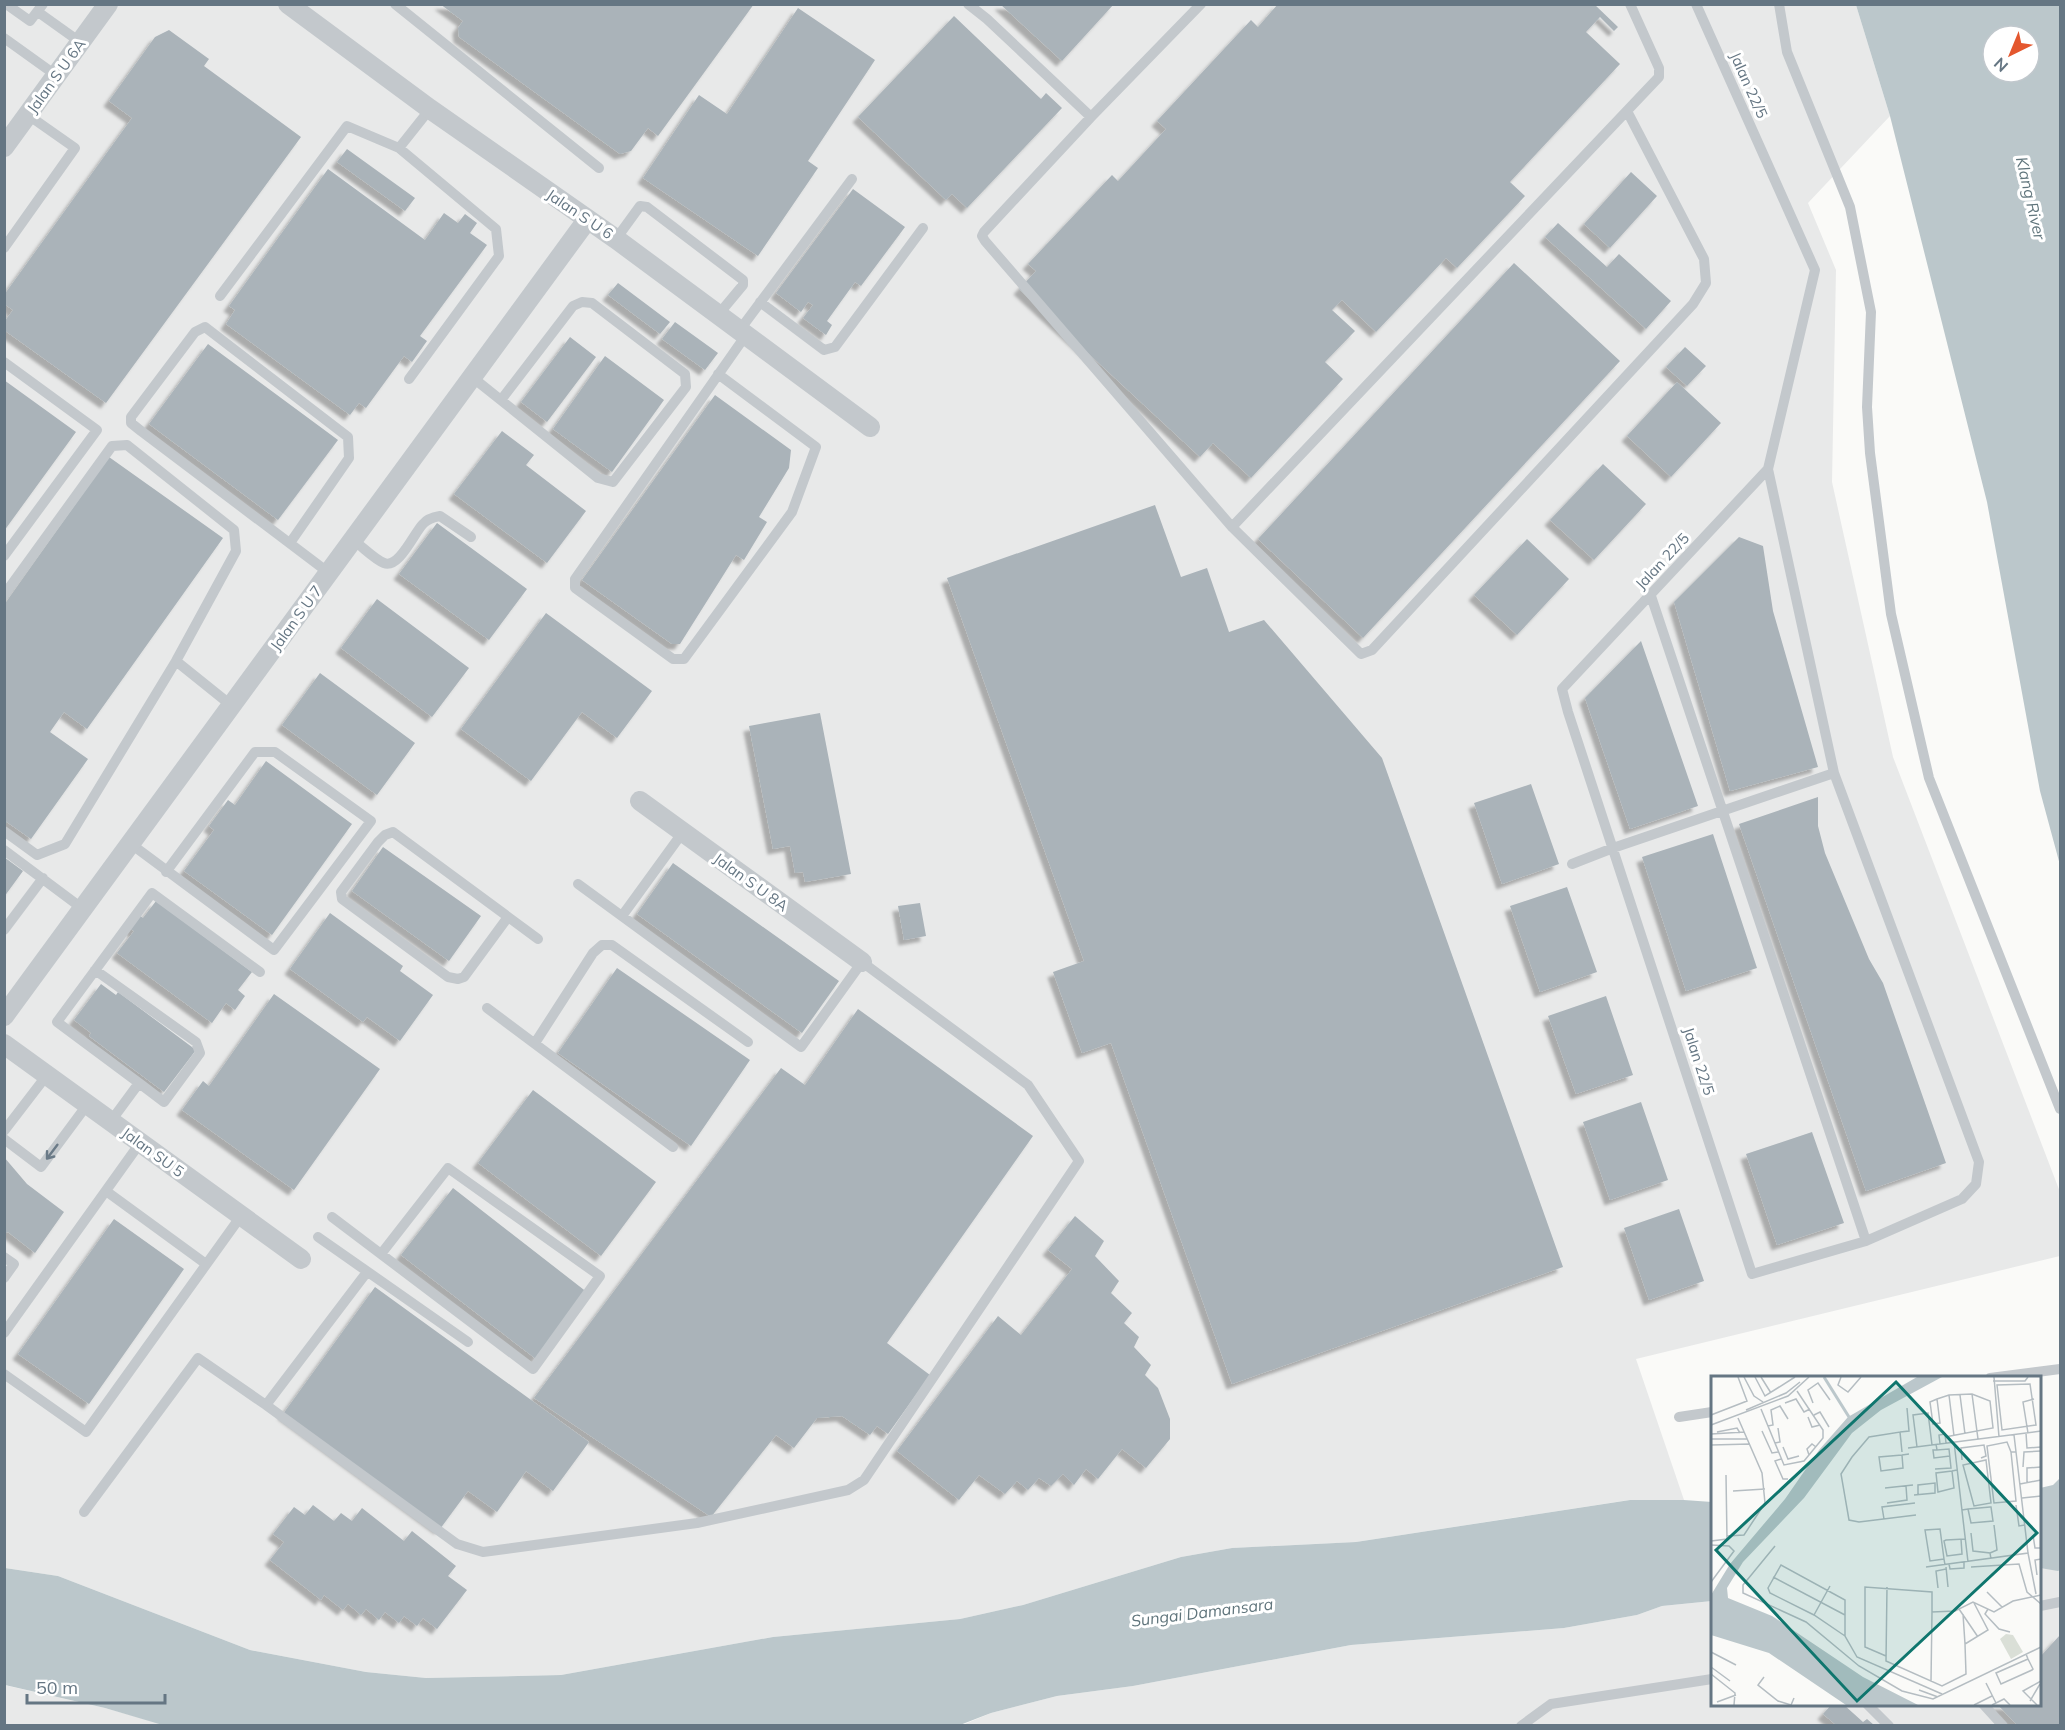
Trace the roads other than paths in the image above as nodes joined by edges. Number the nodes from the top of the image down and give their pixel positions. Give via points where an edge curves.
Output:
1 (6, 4) edge
2 (108, 4) edge
3 (288, 4) edge
4 (395, 4) edge
5 (968, 4) edge
6 (1201, 4) edge
7 (1630, 4) edge
8 (1696, 4) edge
9 (1779, 4) edge
10 (41, 8) edge
11 (4, 38) edge
12 (80, 42) junction
13 (57, 76) junction
14 (430, 109) junction
15 (1627, 111) junction
16 (28, 115) junction
17 (1091, 117) junction
18 (4, 147) edge
19 (399, 148) junction
20 (599, 168) dead end
21 (852, 179) dead end
22 (587, 220) junction
23 (923, 228) dead end
24 (616, 239) junction
25 (4, 248) edge
26 (220, 296) dead end
27 (760, 302) junction
28 (718, 315) junction
29 (742, 333) junction
30 (4, 362) edge
31 (718, 374) junction
32 (472, 377) junction
33 (409, 379) dead end
34 (501, 400) junction
35 (870, 427) dead end
36 (1768, 469) junction
37 (1232, 527) junction
38 (471, 537) dead end
39 (353, 540) junction
40 (290, 543) junction
41 (4, 556) edge
42 (329, 573) junction
43 (4, 595) edge
44 (1651, 596) junction
45 (176, 661) junction
46 (232, 706) junction
47 (1834, 773) junction
48 (640, 801) dead end
49 (1722, 811) junction
50 (4, 831) edge
51 (683, 832) junction
52 (131, 844) junction
53 (1613, 848) junction
54 (4, 850) edge
55 (1572, 864) dead end
56 (166, 872) junction
57 (43, 878) junction
58 (579, 884) dead end
59 (83, 909) junction
60 (622, 916) junction
61 (508, 917) junction
62 (4, 930) edge
63 (538, 939) dead end
64 (862, 962) junction
65 (95, 970) junction
66 (260, 972) dead end
67 (487, 1008) dead end
68 (4, 1016) edge
69 (748, 1042) dead end
70 (535, 1043) junction
71 (4, 1044) edge
72 (47, 1075) junction
73 (139, 1083) junction
74 (87, 1105) junction
75 (2061, 1109) edge
76 (9, 1116) edge
77 (111, 1121) junction
78 (4, 1131) edge
79 (4, 1139) edge
80 (140, 1143) junction
81 (673, 1147) dead end
82 (106, 1191) junction
83 (241, 1216) junction
84 (332, 1217) dead end
85 (318, 1237) dead end
86 (1866, 1241) junction
87 (381, 1254) junction
88 (4, 1257) edge
89 (301, 1260) dead end
90 (206, 1264) junction
91 (367, 1272) junction
92 (4, 1278) edge
93 (4, 1333) edge
94 (468, 1342) dead end
95 (2061, 1369) edge
96 (4, 1374) edge
97 (1999, 1376) edge
98 (266, 1405) junction
99 (1711, 1412) edge
100 (1679, 1416) dead end
101 (84, 1512) dead end
102 (2061, 1602) edge
103 (2041, 1606) edge
104 (1711, 1679) edge
105 (1869, 1706) edge
106 (1985, 1706) edge
107 (1521, 1725) edge
108 (1889, 1725) edge
109 (2003, 1725) edge

1 - 10 lane via 30,21
2 - 12 street, Jalan S U 6A
3 - 14 street, Jalan S U 6
4 - 20 lane
5 - 17 lane
6 - 17 lane
7 - 15 lane via 1659,68 1659,77
8 - 36 lane, Jalan 22/5 via 1815,270
9 - 75 lane via 1787,51 1850,207 1871,312 1867,407 1870,453 1892,615 1929,778
10 - 12 lane
11 - 13 lane
12 - 13 street, Jalan S U 6A
13 - 16 street, Jalan S U 6A
14 - 19 lane
14 - 22 street, Jalan S U 6
15 - 37 lane
15 - 37 lane via 1704,259 1706,283 1693,304 1372,650 1361,654
16 - 18 street, Jalan S U 6A
16 - 25 lane via 75,148
17 - 37 lane via 982,237
19 - 26 lane via 346,126
19 - 33 lane via 496,229 499,256
21 - 27 lane
22 - 24 street, Jalan S U 6
22 - 32 street, Jalan S U 7
23 - 27 lane via 835,347 824,350
24 - 28 street, Jalan S U 6
24 - 28 lane via 640,206 647,207 743,280
27 - 29 lane
28 - 29 street, Jalan S U 6
29 - 31 lane
29 - 35 street, Jalan S U 6
30 - 41 lane via 97,430
31 - 31 lane via 576,579 575,588 673,659 684,659 792,512 816,447
32 - 34 lane
32 - 39 street, Jalan S U 7
34 - 34 lane via 573,306 582,302 592,303 684,375 686,387 614,482 598,478
36 - 44 lane, Jalan 22/5
36 - 47 lane
38 - 39 lane via 440,516 431,518 392,564 385,564
39 - 42 street, Jalan S U 7
40 - 40 lane via 349,458 348,437 205,327 195,332 131,417 131,423
40 - 42 lane
42 - 46 street, Jalan S U 7
43 - 45 lane via 112,446 127,445 234,530 236,551
44 - 49 lane
44 - 53 lane, Jalan 22/5 via 1562,689
45 - 46 lane
45 - 50 lane via 65,844 37,855
46 - 52 street, Jalan S U 7
47 - 49 lane
47 - 86 lane via 1979,1162 1976,1184 1962,1199
48 - 51 street, Jalan S U 8A
49 - 53 lane
49 - 86 lane
51 - 60 lane
51 - 64 street, Jalan S U 8A
52 - 56 lane
52 - 59 street, Jalan S U 7
53 - 55 lane
53 - 86 lane, Jalan 22/5 via 1752,1274
54 - 57 lane
56 - 56 lane via 255,752 275,752 371,821 274,950
57 - 59 lane
57 - 62 lane
58 - 60 lane
59 - 68 street, Jalan S U 7
60 - 64 lane via 801,1047
61 - 61 lane via 464,977 458,979 448,977 342,899 341,892 378,842 393,832
61 - 63 lane
64 - 98 lane via 1028,1085 1079,1161 864,1480 848,1490 697,1523 483,1552 457,1544
65 - 66 lane via 152,892
65 - 73 lane via 57,1023
65 - 73 lane via 199,1048 200,1053 164,1102
67 - 70 lane
69 - 70 lane via 612,945 602,945
70 - 81 lane
71 - 72 street, Jalan SU 5
72 - 74 street, Jalan SU 5
72 - 76 lane
73 - 77 lane
74 - 77 street, Jalan SU 5
74 -> 79 lane via 41,1167
76 - 78 lane
77 - 80 street, Jalan SU 5
80 - 82 lane
80 - 83 street, Jalan SU 5
82 - 90 lane
82 - 93 lane
83 - 89 street, Jalan SU 5
83 - 90 lane
84 - 87 lane
85 - 91 lane
87 - 87 lane via 448,1168 600,1276 533,1369
88 - 92 lane via 14,1264
90 - 96 lane via 86,1432
91 - 94 lane
91 - 98 lane
95 - 97 lane
98 - 101 lane via 198,1358
99 - 100 lane
102 - 103 lane
104 - 107 lane via 1551,1704
105 - 108 lane
106 - 109 lane

